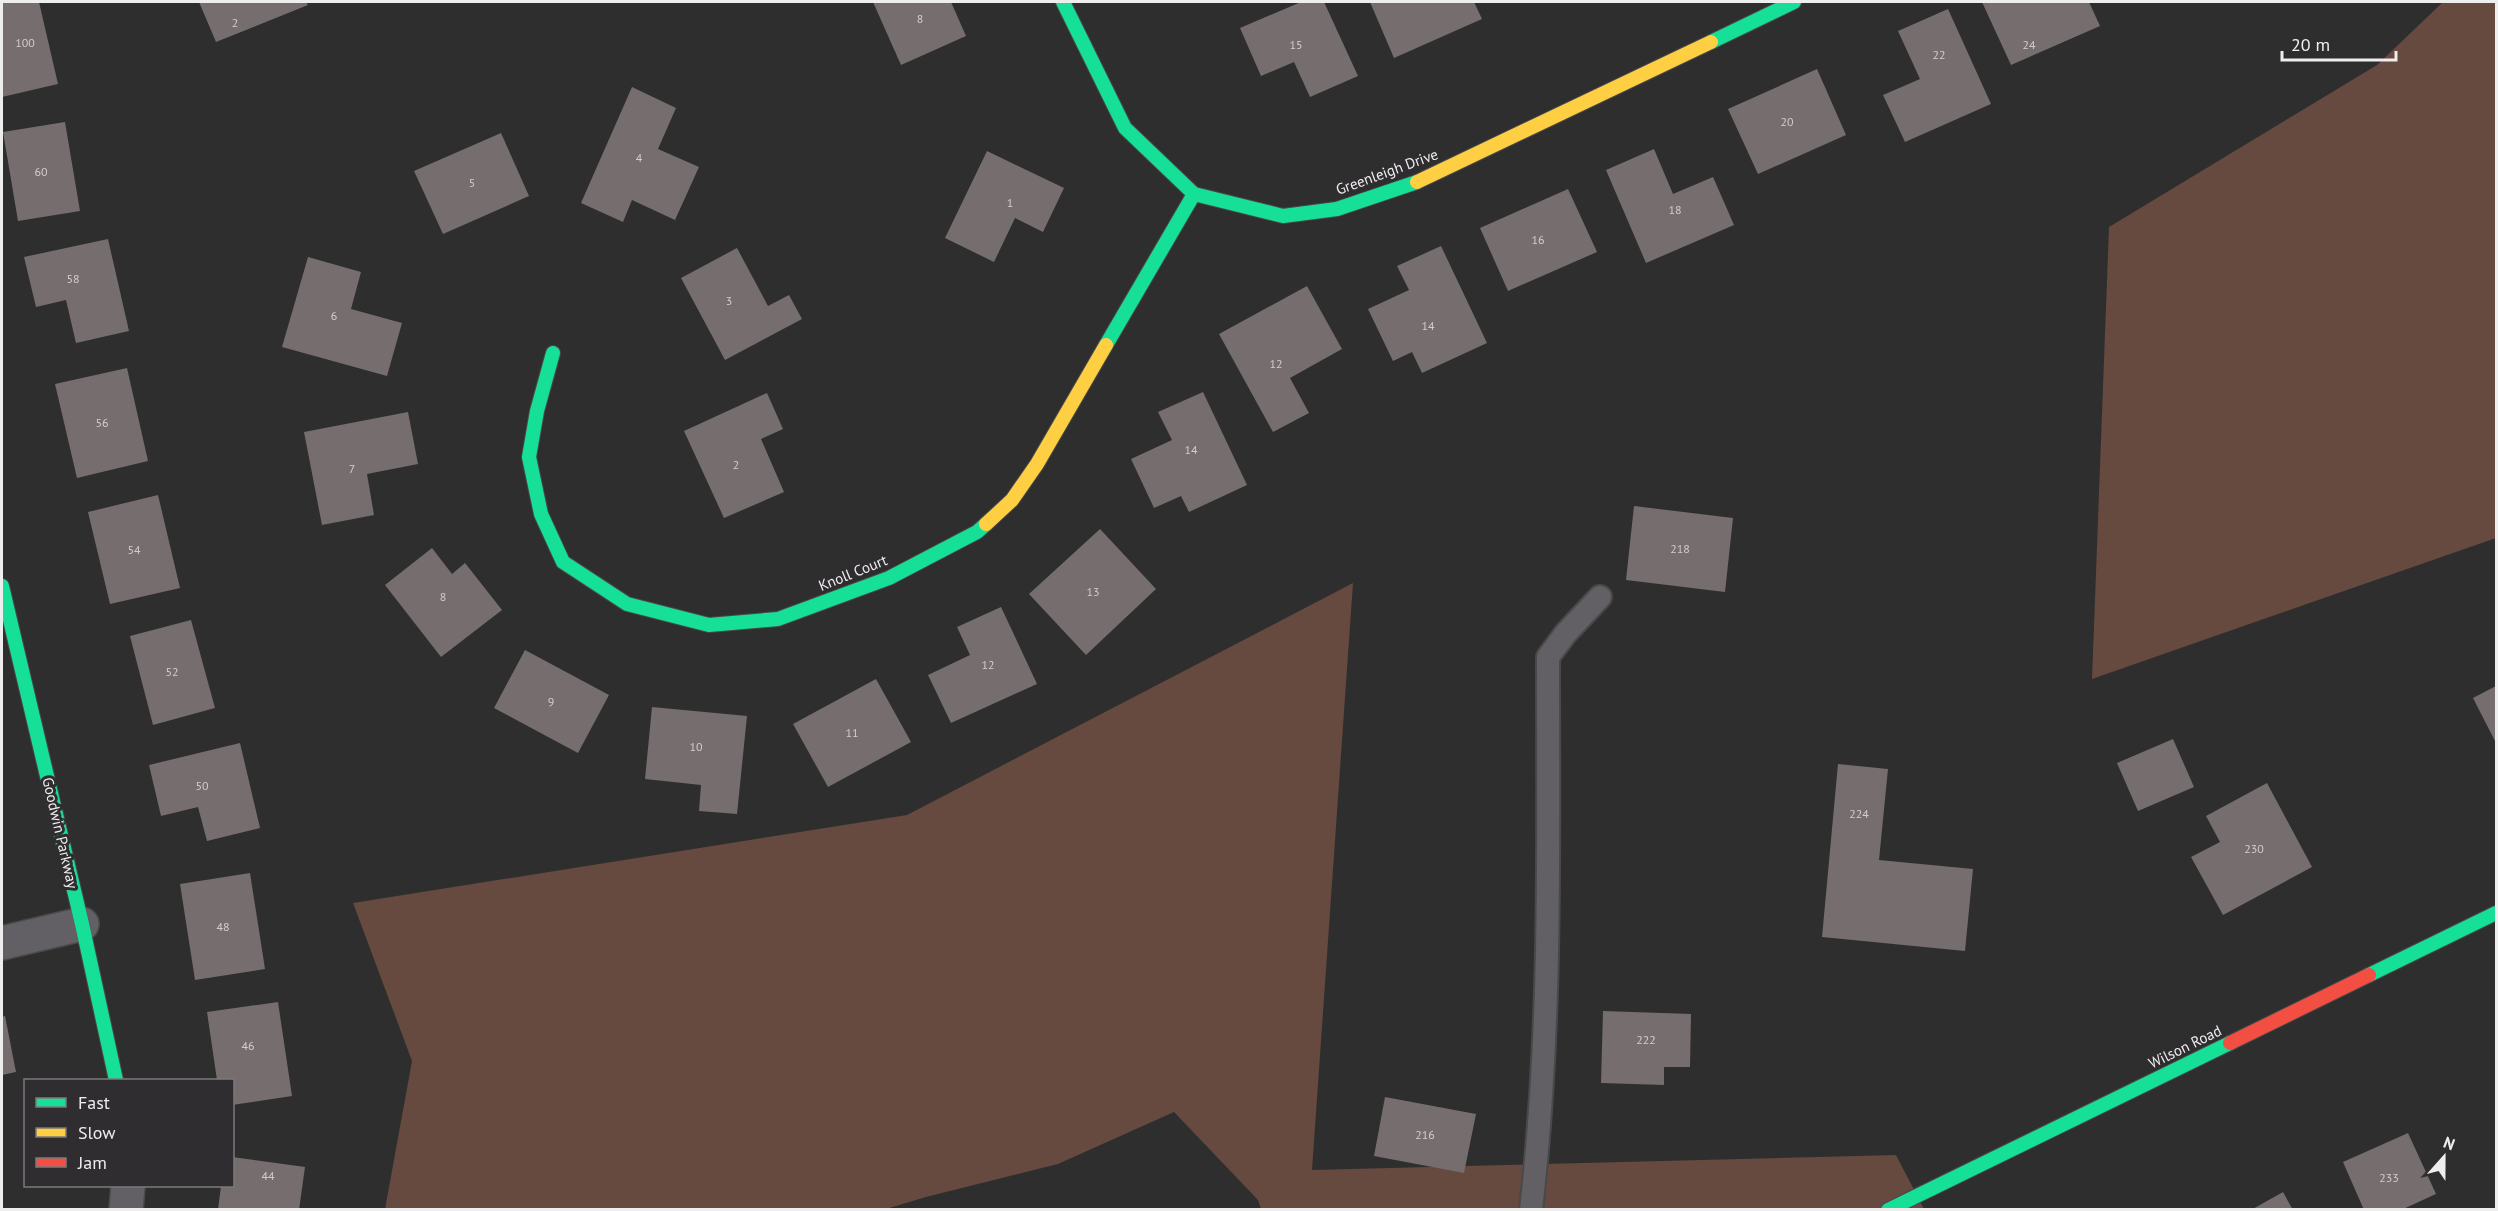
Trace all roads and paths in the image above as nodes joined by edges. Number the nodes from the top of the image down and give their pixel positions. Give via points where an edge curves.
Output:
1 (1063, 2) edge
2 (1794, 2) edge
3 (1194, 194) junction
4 (553, 353) dead end
5 (2, 586) edge
6 (1600, 597) dead end
7 (2496, 913) edge
8 (82, 924) junction
9 (2, 944) edge
10 (116, 1079) edge
11 (128, 1187) edge
12 (126, 1209) edge
13 (1531, 1209) edge
14 (1888, 1209) edge

1 - 3 street, Greenleigh Drive via 1125,128
2 - 3 street, Greenleigh Drive via 1422,180 1337,209 1283,216
3 - 4 street, Knoll Court via 1037,464 1012,500 977,532 889,578 778,620 710,625 627,604 563,562 542,514 529,457
5 - 8 street, Goodwin Parkway
6 - 13 lane via 1548,657 1549,954
7 - 14 street, Wilson Road
8 - 9 street
8 - 10 street, Goodwin Parkway
11 - 12 street

